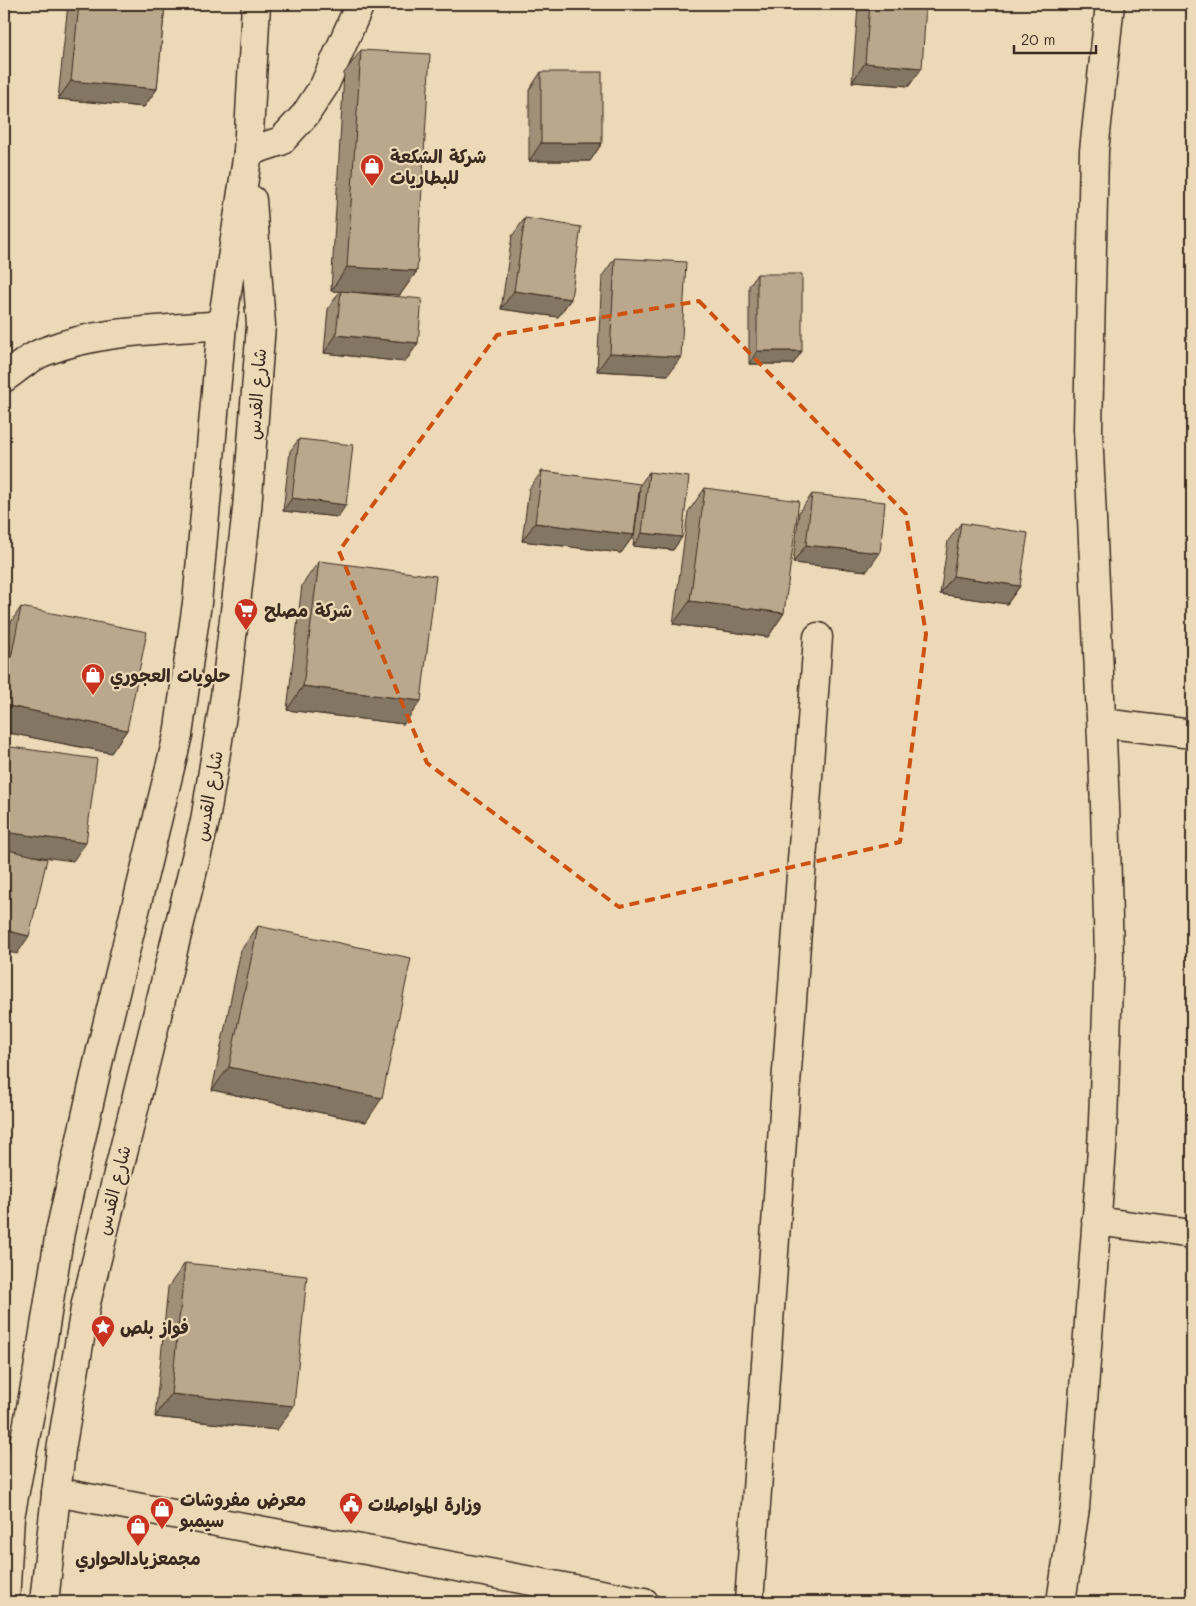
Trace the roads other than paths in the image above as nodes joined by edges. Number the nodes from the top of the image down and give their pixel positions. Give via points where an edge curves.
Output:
1 (256, 4) edge
2 (360, 4) edge
3 (1110, 4) edge
4 (248, 152) junction
5 (222, 325) junction
6 (4, 378) edge
7 (818, 637) dead end
8 (1102, 722) junction
9 (1192, 734) edge
10 (1096, 1221) junction
11 (1192, 1234) edge
12 (56, 1492) junction
13 (5, 1602) edge
14 (44, 1602) edge
15 (644, 1602) edge
16 (749, 1602) edge
17 (1061, 1602) edge

1 - 4 street
2 - 4 street via 324,86 305,115 281,142
3 - 8 street via 1094,151 1088,430
4 - 5 street
4 - 12 street, شارع القدس via 261,325 247,509 225,696 206,821 86,1303
5 - 6 street via 72,342 44,351
5 - 13 street via 197,604 178,735 60,1232 10,1517
7 - 16 street
8 - 9 street
8 - 10 street via 1109,958
10 - 11 street
10 - 17 street via 1075,1508
12 - 14 street, شارع القدس
12 - 15 street

